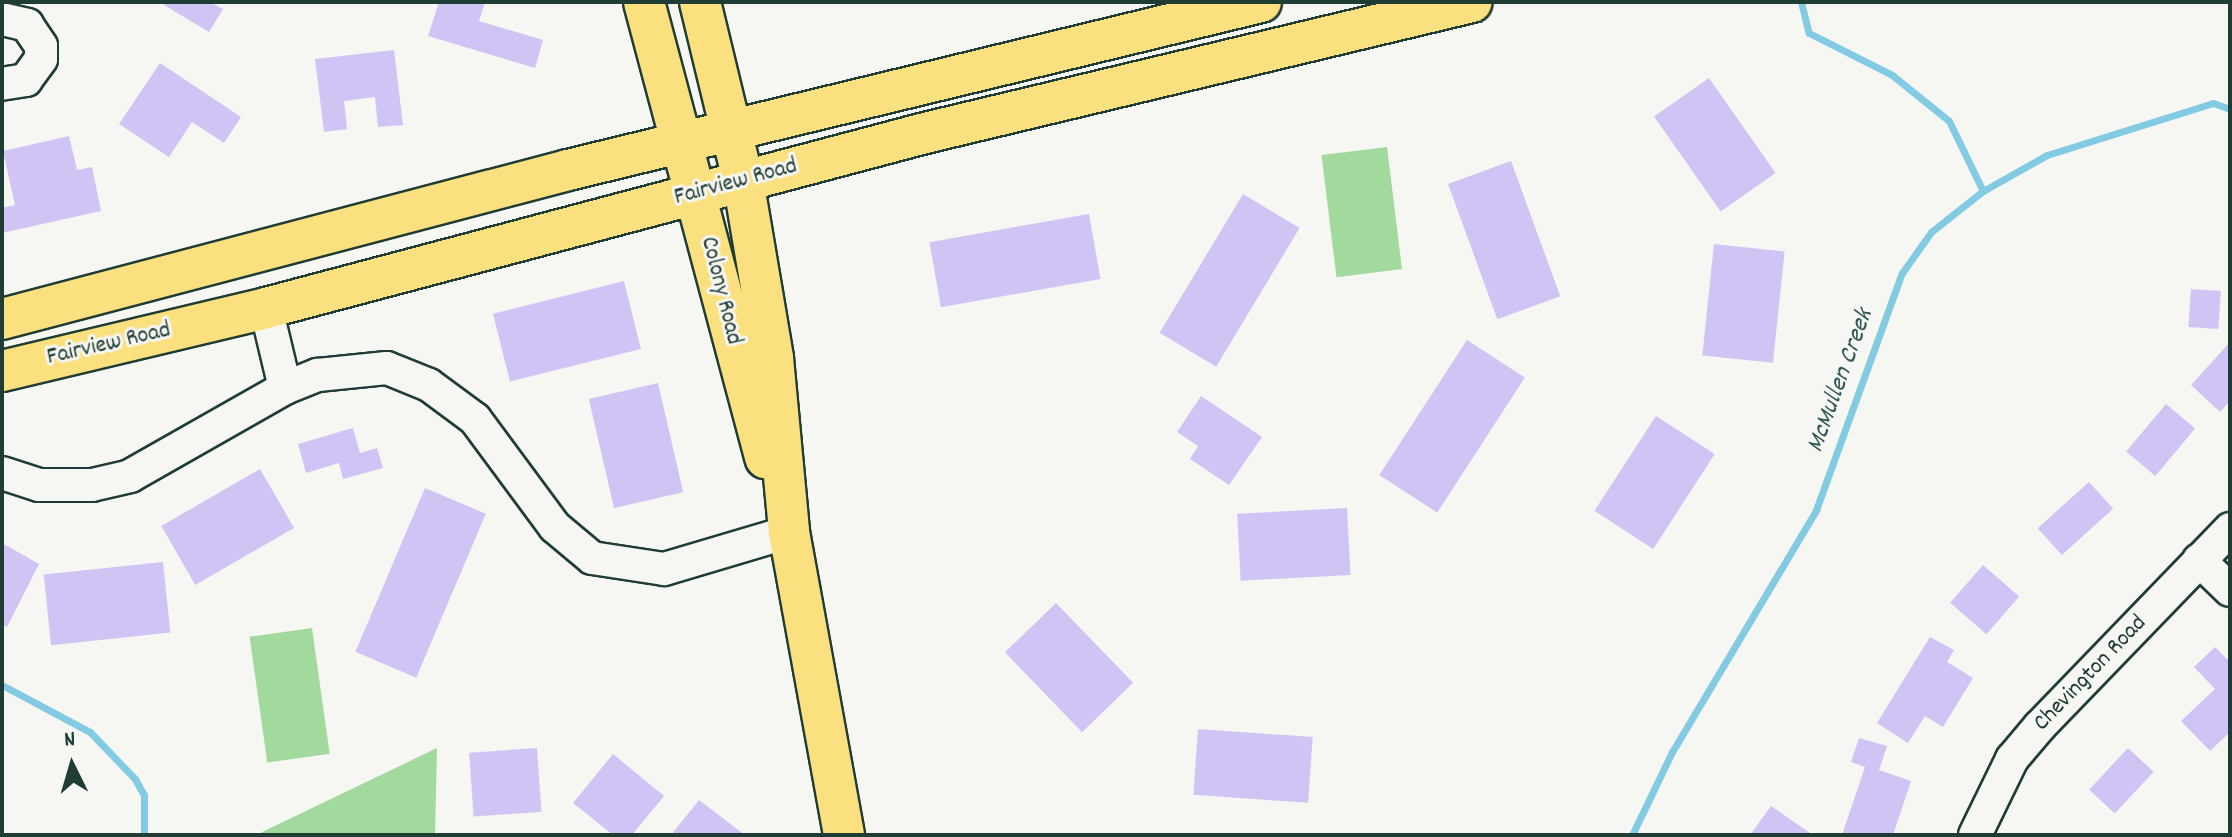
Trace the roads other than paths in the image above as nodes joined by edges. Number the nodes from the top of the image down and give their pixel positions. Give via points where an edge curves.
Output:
1 (644, 2) edge
2 (700, 2) edge
3 (1261, 2) edge
4 (1472, 2) edge
5 (24, 15) edge
6 (2, 84) edge
7 (731, 130) junction
8 (683, 141) junction
9 (743, 180) junction
10 (696, 194) junction
11 (266, 308) junction
12 (2, 319) edge
13 (2, 371) edge
14 (285, 388) junction
15 (2, 473) edge
16 (2230, 529) edge
17 (789, 532) junction
18 (2199, 560) junction
19 (2230, 590) edge
20 (844, 835) edge
21 (1975, 835) edge

1 - 8 main road, Colony Road
2 - 7 main road, Colony Road
3 - 7 main road, Fairview Road
4 - 9 main road, Fairview Road
5 - 6 street via 41,46 41,59 26,80
7 - 8 main road, Fairview Road
7 - 9 main road, Colony Road
8 - 10 main road, Colony Road
8 - 12 main road, Fairview Road
9 - 10 main road, Fairview Road
9 - 17 main road, Colony Road via 773,358
10 - 11 main road, Fairview Road
10 - 17 main road, Colony Road via 744,392
11 - 13 main road, Fairview Road
11 - 14 street
14 - 15 street via 130,476 92,485 39,485
14 - 17 street via 318,375 387,368 429,385 475,419 555,527 592,558 628,568 664,569
16 - 18 street, Chevington Road
17 - 20 main road, Colony Road
18 - 19 street
18 - 21 street, Chevington Road via 2012,759

